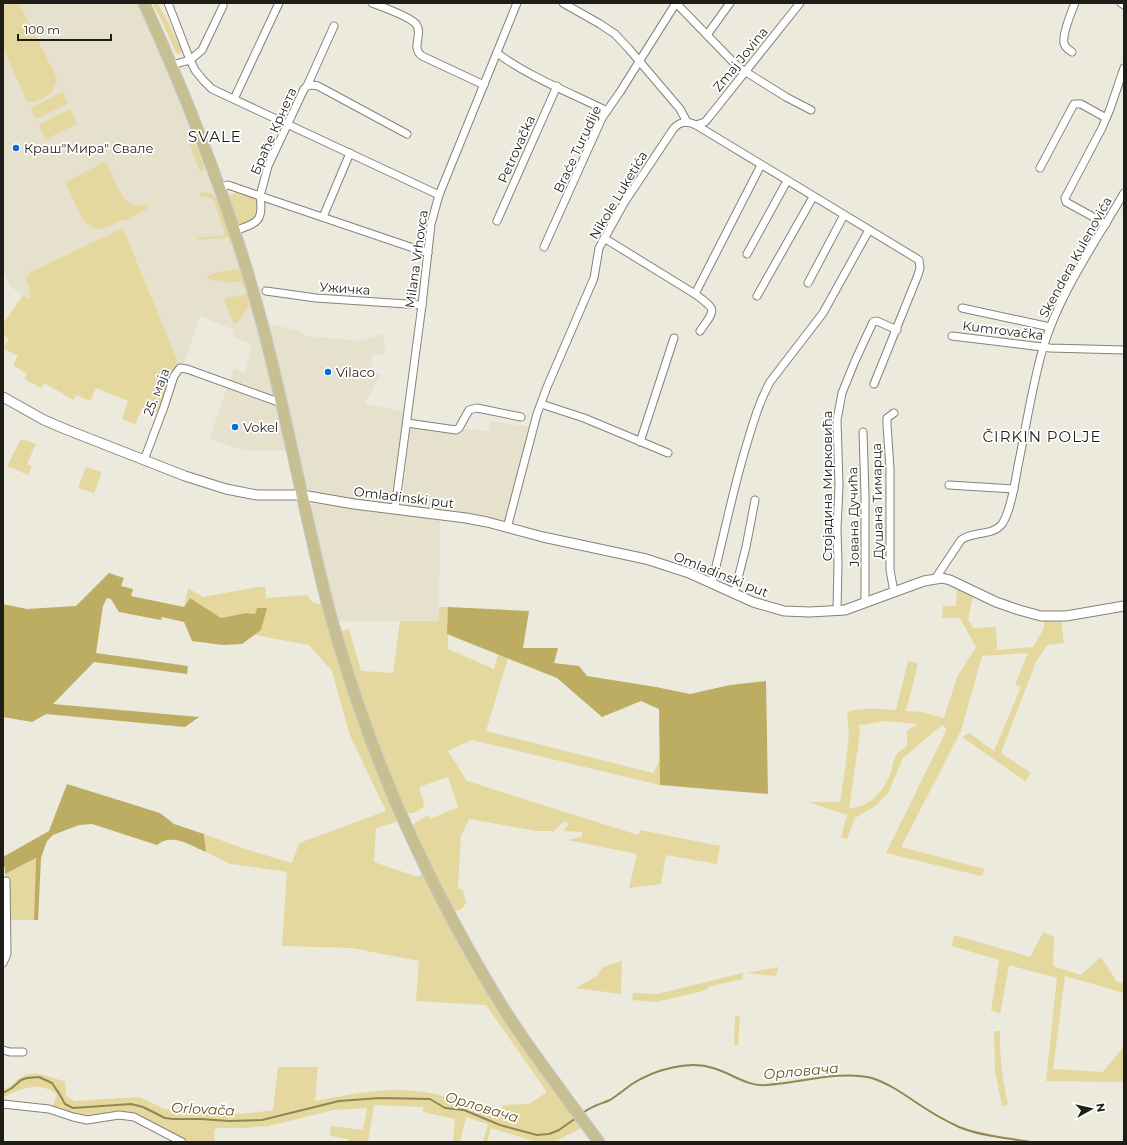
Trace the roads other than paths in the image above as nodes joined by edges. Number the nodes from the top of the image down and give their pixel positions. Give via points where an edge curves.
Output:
1 (144, 3) edge
2 (168, 3) edge
3 (279, 3) edge
4 (372, 3) edge
5 (517, 3) edge
6 (563, 3) edge
7 (676, 3) edge
8 (730, 3) edge
9 (800, 3) edge
10 (1075, 3) edge
11 (1121, 3) edge
12 (1124, 5) edge
13 (223, 6) dead end
14 (334, 26) dead end
15 (706, 35) junction
16 (1072, 52) dead end
17 (497, 53) junction
18 (190, 60) junction
19 (639, 61) junction
20 (172, 64) junction
21 (1124, 68) edge
22 (746, 72) junction
23 (484, 85) junction
24 (307, 86) junction
25 (557, 86) junction
26 (234, 99) junction
27 (811, 110) dead end
28 (607, 111) junction
29 (1106, 118) junction
30 (687, 122) junction
31 (287, 124) junction
32 (696, 126) junction
33 (407, 134) dead end
34 (350, 153) junction
35 (761, 165) junction
36 (1040, 168) dead end
37 (787, 181) junction
38 (220, 187) junction
39 (1124, 192) edge
40 (440, 195) junction
41 (260, 196) junction
42 (813, 197) junction
43 (844, 216) junction
44 (323, 217) junction
45 (497, 221) dead end
46 (1106, 224) junction
47 (869, 230) junction
48 (234, 231) junction
49 (604, 238) junction
50 (544, 247) dead end
51 (428, 253) junction
52 (747, 254) dead end
53 (808, 283) dead end
54 (266, 291) dead end
55 (695, 294) junction
56 (757, 296) dead end
57 (422, 305) junction
58 (962, 308) dead end
59 (1050, 327) junction
60 (897, 330) junction
61 (700, 331) dead end
62 (952, 336) dead end
63 (674, 338) dead end
64 (1044, 347) junction
65 (1124, 350) edge
66 (874, 384) dead end
67 (3, 397) edge
68 (282, 403) junction
69 (541, 404) junction
70 (894, 413) dead end
71 (521, 417) dead end
72 (407, 423) junction
73 (863, 432) dead end
74 (640, 442) junction
75 (668, 453) dead end
76 (144, 460) junction
77 (950, 485) dead end
78 (1014, 489) junction
79 (302, 495) junction
80 (755, 500) dead end
81 (395, 509) junction
82 (507, 528) junction
83 (935, 579) junction
84 (712, 584) junction
85 (894, 592) junction
86 (734, 594) junction
87 (865, 602) junction
88 (1124, 606) edge
89 (837, 611) junction
90 (6, 881) dead end
91 (3, 963) edge
92 (3, 1050) edge
93 (22, 1052) dead end
94 (3, 1104) edge
95 (182, 1142) edge
96 (599, 1142) edge

1 - 20 main road
2 - 18 street
3 - 26 street
4 - 23 street via 414,23 418,30 419,54
5 - 17 street, Milana Vrhovca
6 - 19 street via 615,34
7 - 15 street
7 - 19 street, Braće Turudije
8 - 15 street
9 - 22 street, Zmaj Jovina
10 - 16 street via 1064,42 1066,48
11 - 12 street
13 - 18 street via 202,50
14 - 24 street, Браће Крнета
15 - 22 street
17 - 23 street, Milana Vrhovca
17 - 25 street
18 - 20 street
18 - 26 street via 195,70 212,89
19 - 28 street, Braće Turudije
19 - 30 street via 680,109
20 - 38 main road
21 - 29 street
22 - 27 street via 786,98
22 - 32 street, Zmaj Jovina via 704,122
23 - 40 street, Milana Vrhovca
24 - 31 street, Браће Крнета
24 - 33 street via 318,86
25 - 28 street
25 - 45 street, Petrovačka
26 - 31 street
28 - 50 street, Braće Turudije
29 - 36 street via 1081,104 1074,104
29 - 46 street via 1065,200
30 - 32 street
30 - 49 street, Nikole Luketića via 678,123 674,128
31 - 34 street
31 - 41 street, Браће Крнета via 268,166
32 - 35 street
34 - 40 street
34 - 44 street
35 - 37 street
35 - 55 street
37 - 42 street
37 - 52 street
38 - 41 street via 228,185
38 - 48 main road
39 - 46 street, Skendera Kulenovića
40 - 51 street, Milana Vrhovca via 431,224
41 - 44 street, Браће Крнета
41 - 48 street via 260,218
42 - 43 street
42 - 56 street
43 - 47 street
43 - 53 street
44 - 51 street, Браће Крнета
46 - 59 street, Skendera Kulenovića via 1073,279
47 - 60 street via 919,260 920,268
47 - 84 street via 823,313 763,394 733,492
48 - 68 main road via 257,305
49 - 55 street
49 - 69 street, Nikole Luketića via 599,248 594,278
51 - 57 street, Milana Vrhovca
54 - 57 street, Ужичка via 316,298
55 - 61 street via 712,308 711,316
57 - 72 street, Milana Vrhovca
58 - 59 street
59 - 64 street, Skendera Kulenovića
60 - 66 street
60 - 89 street, Стојадина Мирковића via 877,321 873,322 842,393 839,407
62 - 64 street, Kumrovačka
63 - 74 street
64 - 65 street, Kumrovačka
64 - 78 street, Skendera Kulenovića
67 - 76 street via 51,423
68 - 76 street, 25. маја via 180,368 174,376
68 - 79 main road
69 - 74 street via 584,418
69 - 82 street, Nikole Luketića
70 - 85 street, Душана Тимарца via 887,418 890,468 890,570
71 - 72 street via 476,408 469,410 456,430
72 - 81 street, Milana Vrhovca
73 - 87 street, Јована Дучића
74 - 75 street
76 - 79 street via 226,489 257,495
77 - 78 street
78 - 83 street, Skendera Kulenovića via 1001,525 997,529 966,536 960,540
79 - 81 street, Omladinski put
79 - 96 main road via 338,640 397,806 445,906 479,967 514,1025
80 - 86 street
81 - 82 street, Omladinski put via 466,518
82 - 84 street, Omladinski put via 646,559 689,573
83 - 85 street, Omladinski put
83 - 88 street, Omladinski put via 950,580 996,602 1041,616 1066,616
84 - 86 street, Omladinski put
85 - 87 street, Omladinski put
86 - 89 street, Omladinski put via 784,611
87 - 89 street, Omladinski put
90 - 91 street via 7,954
92 - 93 street
94 - 95 street via 49,1109 87,1120 119,1115 134,1117

